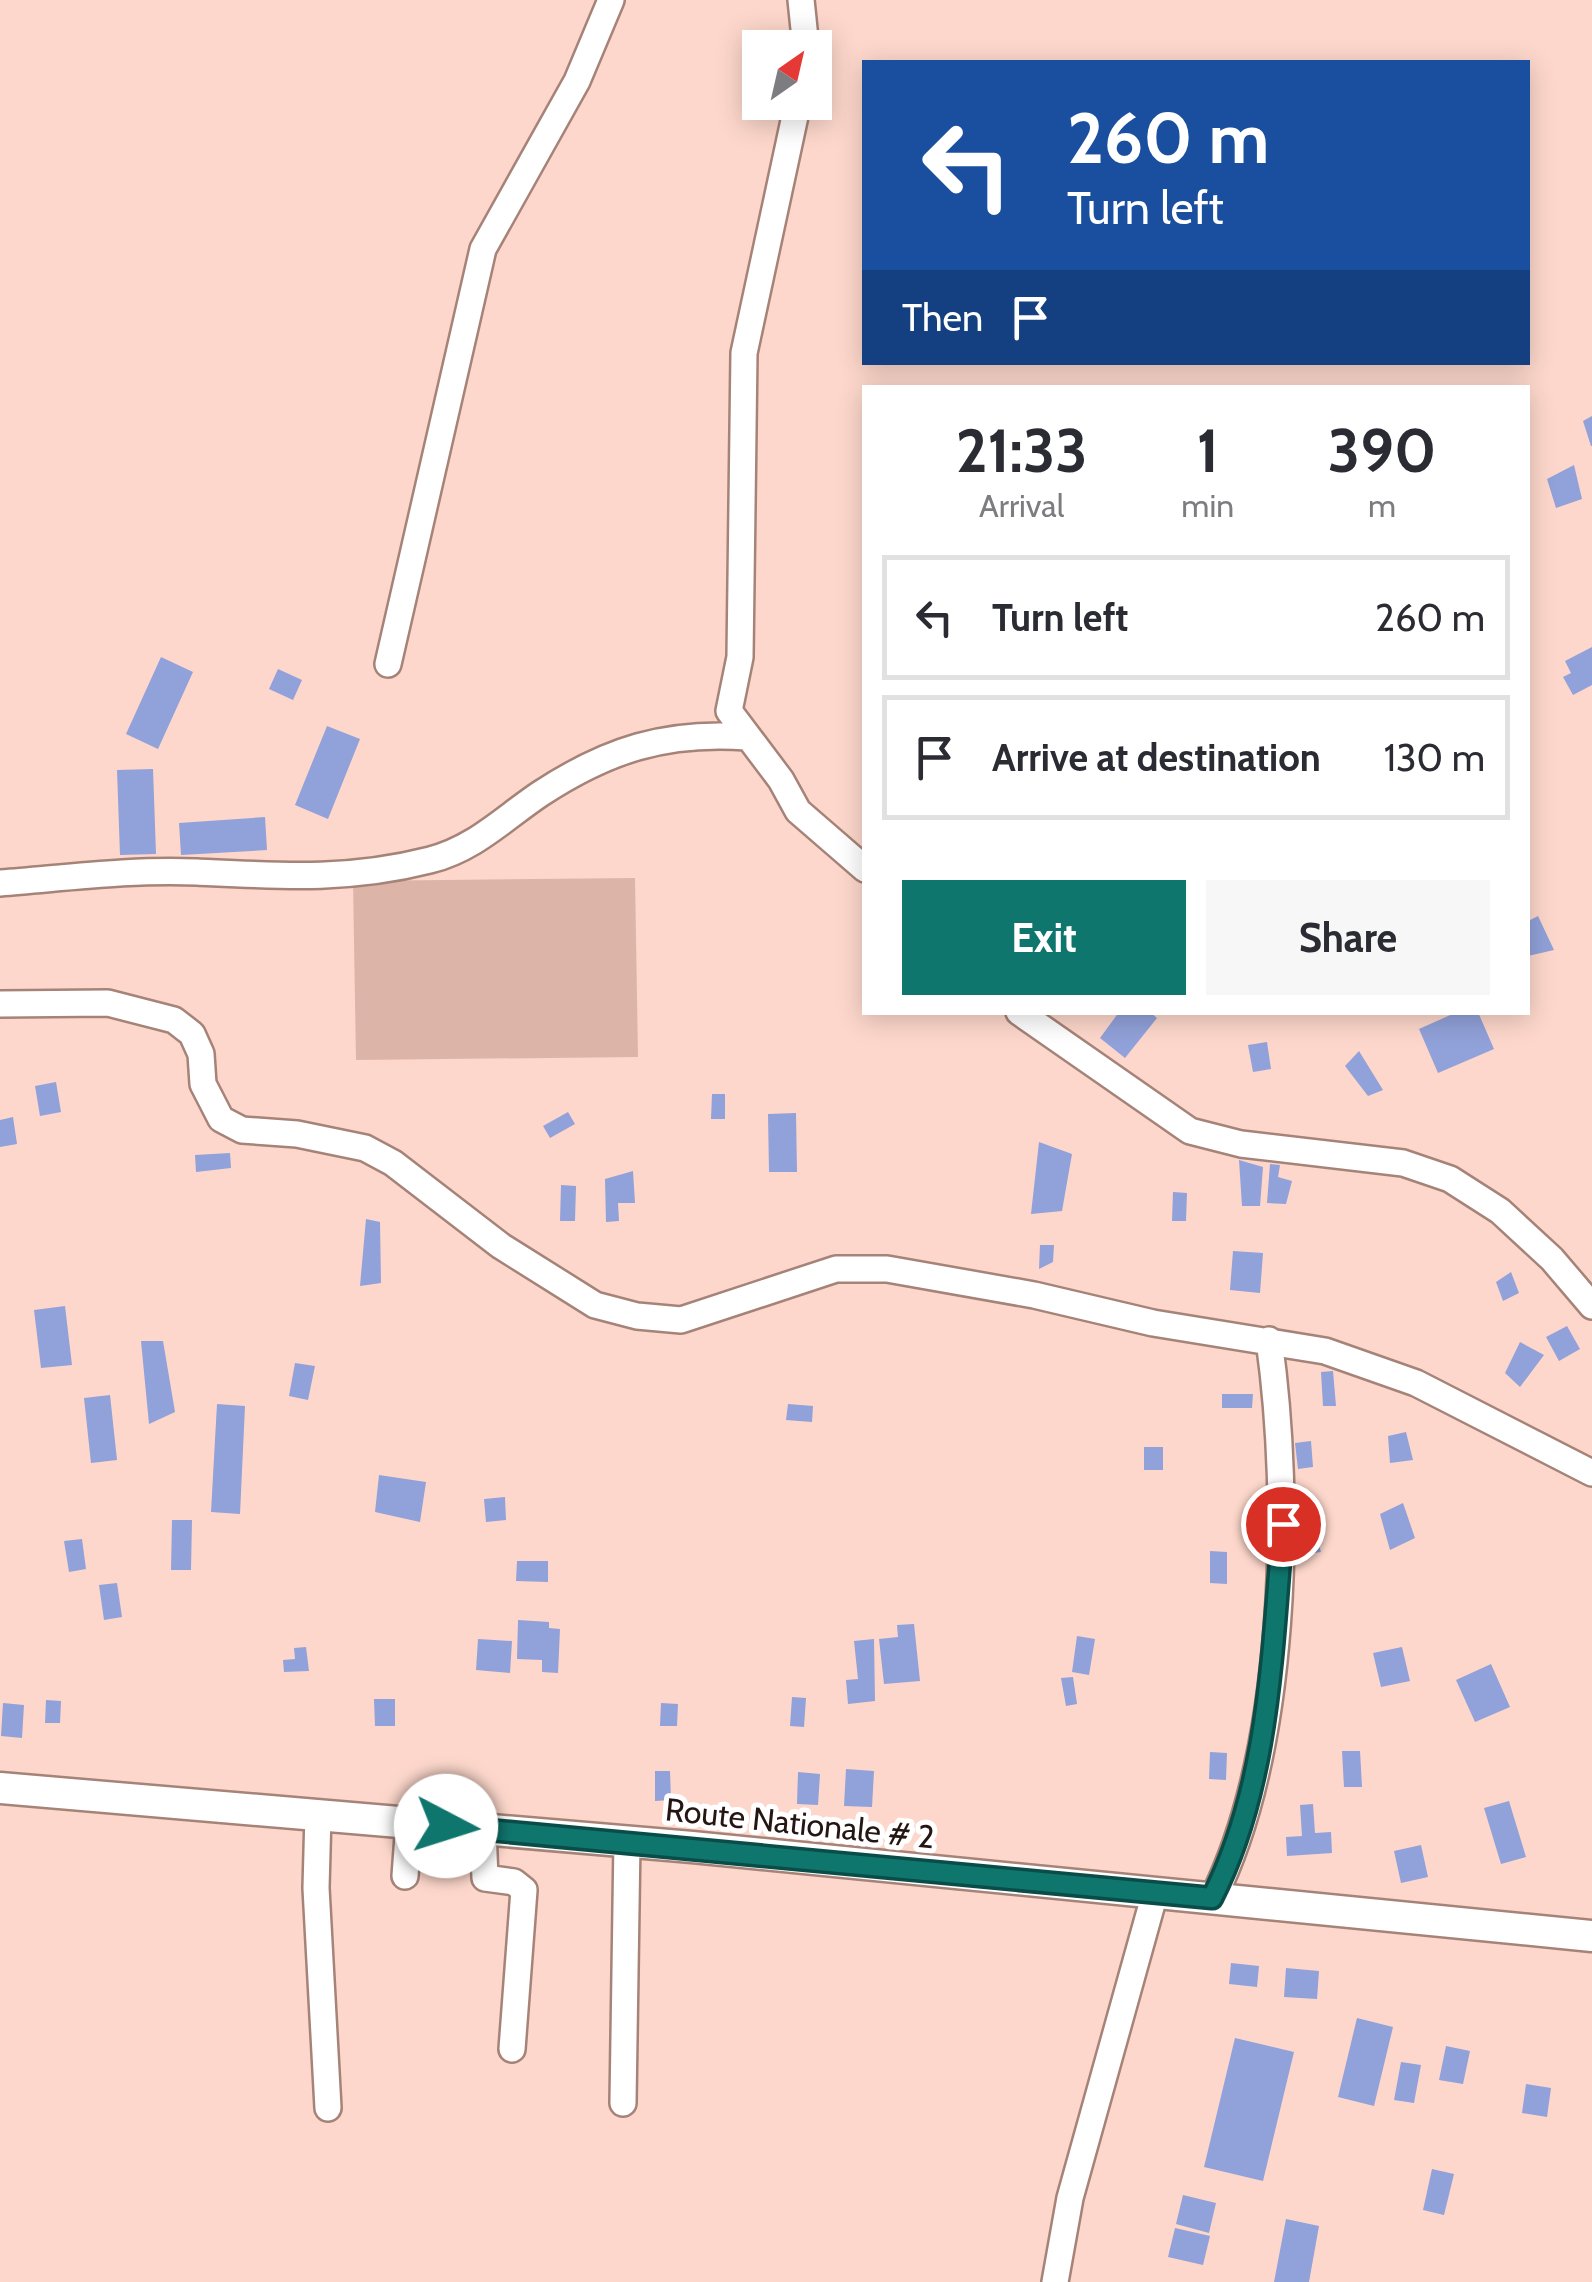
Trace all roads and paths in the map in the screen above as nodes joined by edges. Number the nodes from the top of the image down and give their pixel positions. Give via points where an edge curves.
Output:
1 (612, 0) edge
2 (801, 0) edge
3 (804, 30) edge
4 (794, 120) edge
5 (388, 664) dead end
6 (746, 736) junction
7 (862, 867) edge
8 (0, 884) edge
9 (0, 1004) edge
10 (1023, 1015) edge
11 (1592, 1306) edge
12 (1270, 1340) junction
13 (1592, 1473) edge
14 (0, 1788) edge
15 (318, 1814) junction
16 (410, 1823) junction
17 (483, 1830) junction
18 (627, 1841) junction
19 (405, 1876) dead end
20 (1155, 1893) junction
21 (1212, 1898) junction
22 (1592, 1936) edge
23 (512, 2050) dead end
24 (623, 2103) dead end
25 (328, 2108) dead end
26 (1055, 2282) edge

1 - 5 street via 577,82 483,249
2 - 3 street
4 - 6 street via 744,354 740,657 729,711
6 - 7 street via 798,811
6 - 8 street via 674,736 602,758 472,845 389,868 330,878 196,872
9 - 12 street via 108,1004 174,1020 192,1034 203,1084 221,1119 242,1130 365,1148 595,1306 681,1320 836,1269 887,1269
10 - 11 street via 1190,1131 1242,1144 1403,1163 1450,1179 1513,1223
12 - 13 street via 1416,1383
12 - 21 street via 1283,1524 1269,1684 1240,1838
14 - 15 main road, Route Nationale # 2
15 - 16 main road, Route Nationale # 2
15 - 25 street
16 - 17 main road, Route Nationale # 2
16 - 19 street
17 - 18 main road, Route Nationale # 2
17 - 23 street via 482,1874 524,1890
18 - 20 main road, Route Nationale # 2
18 - 24 street
20 - 21 main road, Route Nationale # 2
20 - 26 street via 1070,2198
21 - 22 main road, Route Nationale # 2

